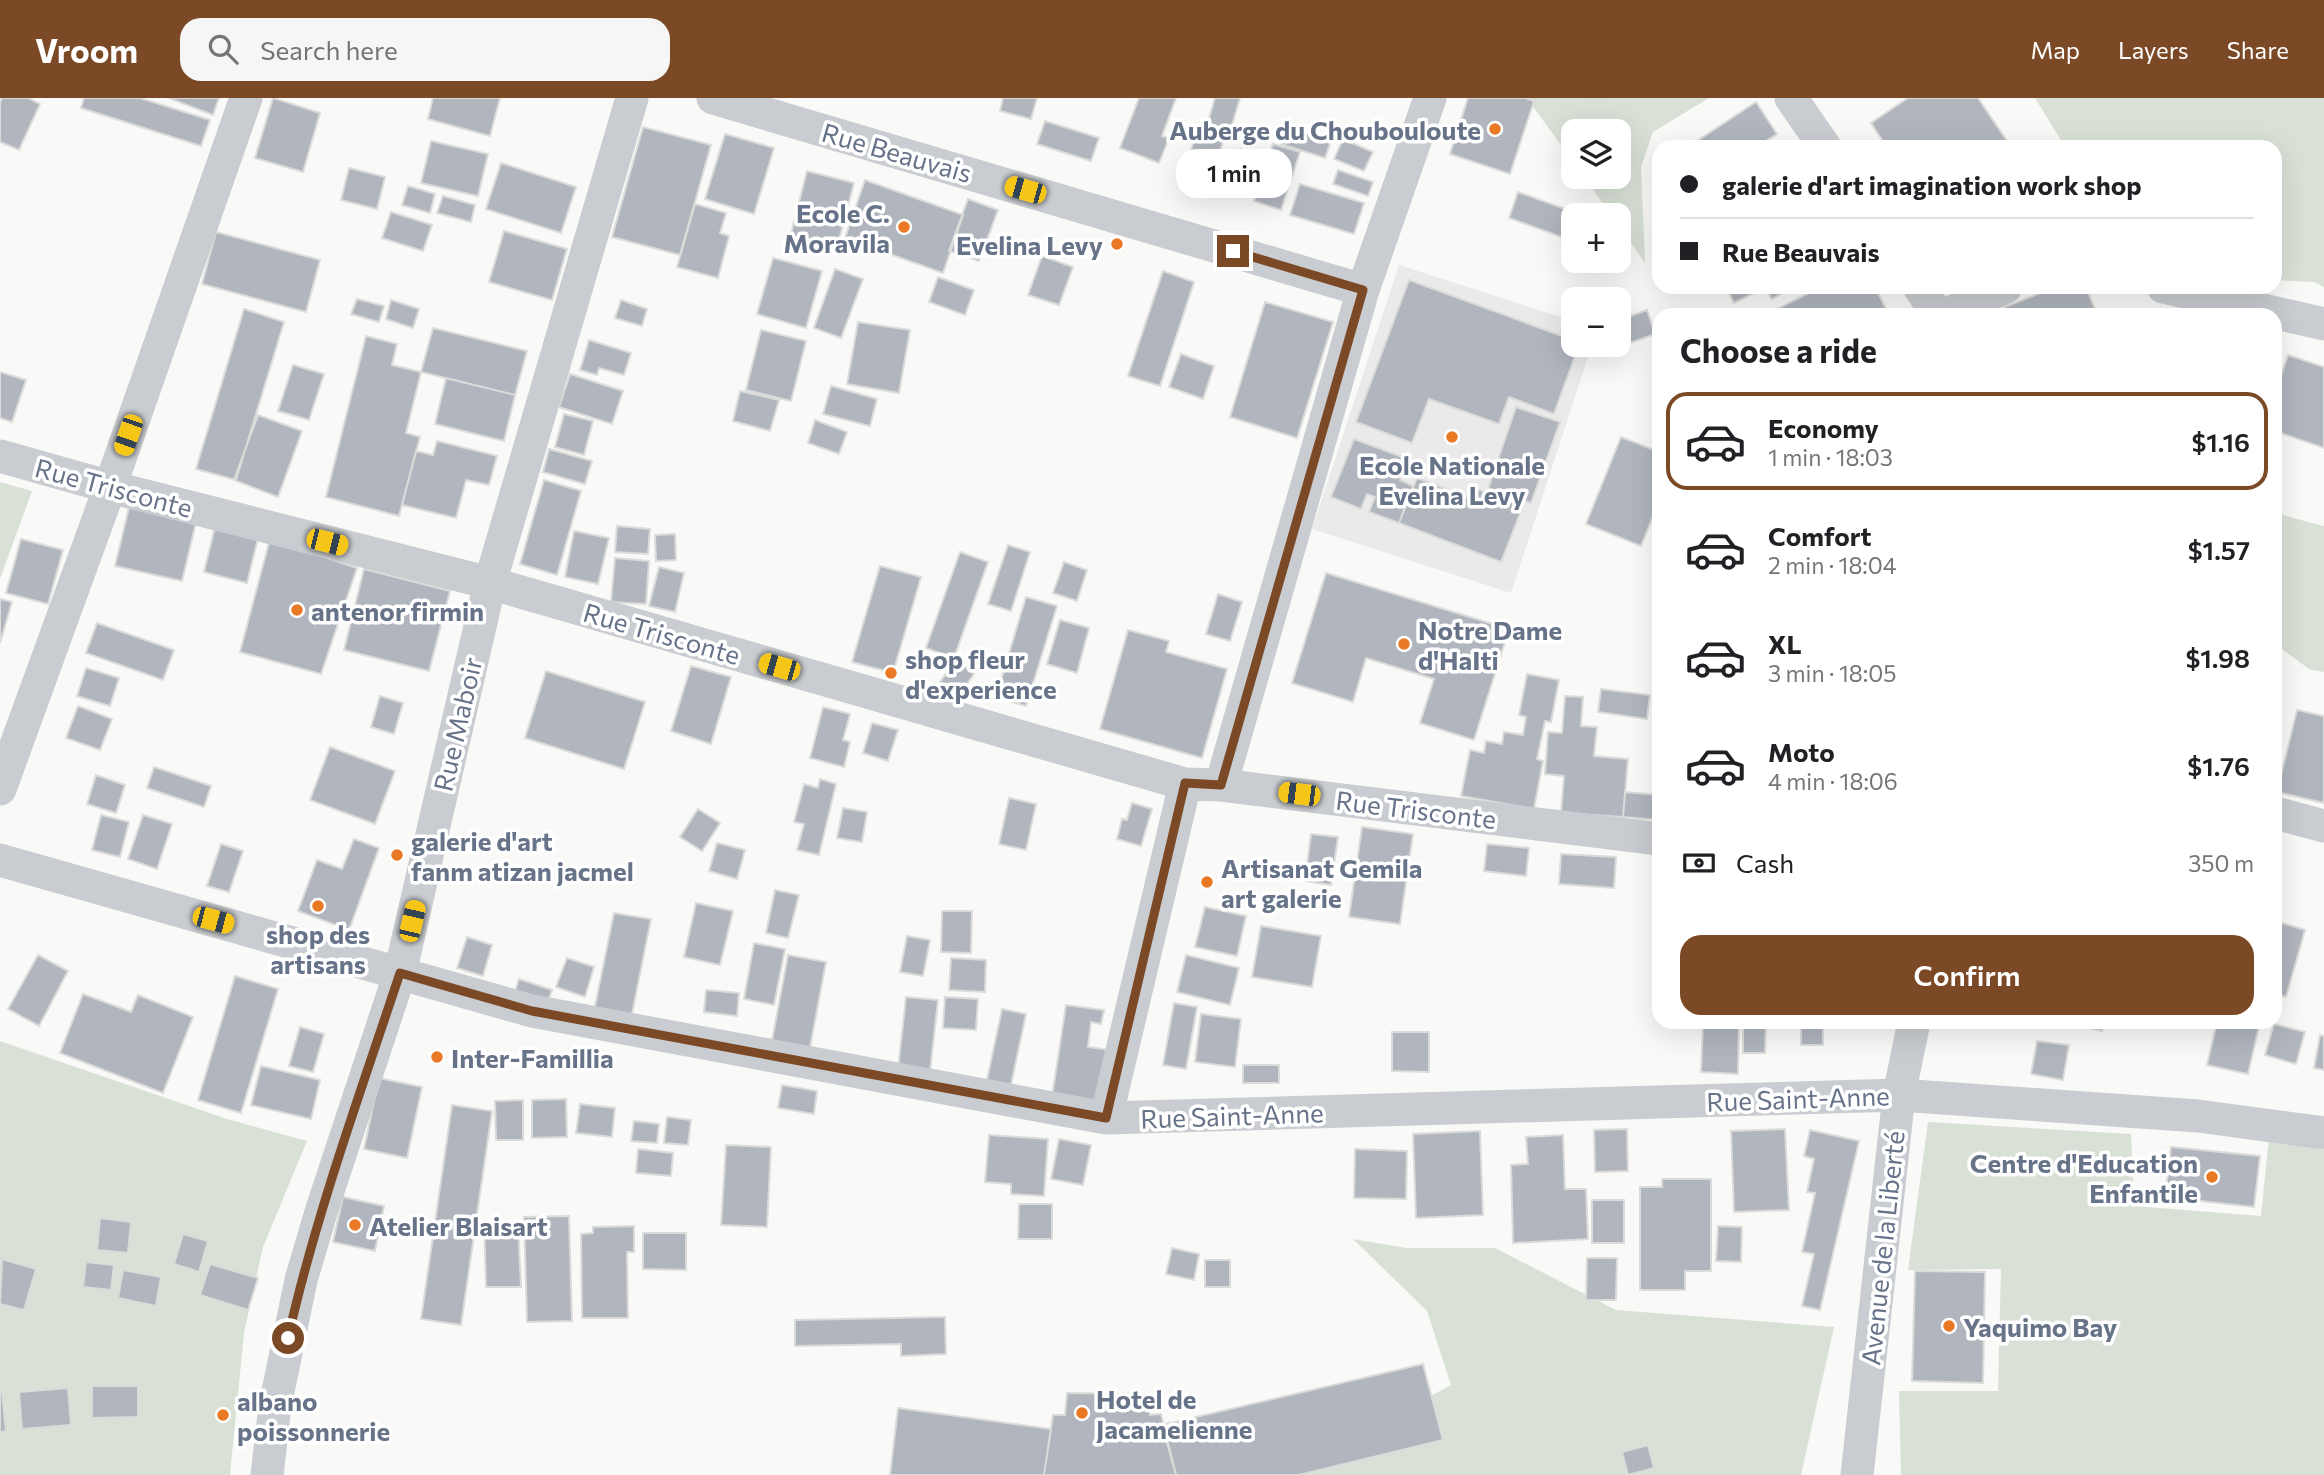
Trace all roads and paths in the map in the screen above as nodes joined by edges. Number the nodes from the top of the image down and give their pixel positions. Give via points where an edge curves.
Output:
1 (246, 98) edge
2 (632, 98) edge
3 (713, 98) edge
4 (1430, 98) edge
5 (1791, 98) edge
6 (1820, 140) edge
7 (1363, 290) junction
8 (1991, 294) edge
9 (2193, 294) edge
10 (1960, 308) edge
11 (2254, 308) edge
12 (2282, 314) edge
13 (2324, 324) edge
14 (0, 456) edge
15 (110, 487) junction
16 (490, 583) junction
17 (1185, 783) junction
18 (1221, 785) junction
19 (0, 789) edge
20 (2282, 815) edge
21 (2324, 826) edge
22 (1652, 838) edge
23 (0, 860) edge
24 (400, 973) junction
25 (1913, 1029) edge
26 (1899, 1095) junction
27 (1106, 1118) junction
28 (2324, 1133) edge
29 (267, 1475) edge
30 (1857, 1475) edge

1 - 15 street
2 - 16 street, Rue Maboir
3 - 7 street, Rue Beauvais
4 - 7 street
5 - 6 street
7 - 18 street
8 - 10 street
9 - 11 street
12 - 13 street
14 - 15 street, Rue Trisconte
15 - 16 street, Rue Trisconte
15 - 19 street
16 - 17 street, Rue Trisconte
16 - 24 street, Rue Maboir
17 - 18 street, Rue Trisconte
17 - 27 street
18 - 22 street, Rue Trisconte
20 - 21 street
23 - 24 street, Rue Saint-Anne
24 - 27 street, Rue Saint-Anne via 532,1011
24 - 29 street, Rue Maboir via 301,1280 275,1406
25 - 26 street, Avenue de la Liberté
26 - 27 street, Rue Saint-Anne
26 - 28 street, Rue Saint-Anne via 2198,1116
26 - 30 street, Avenue de la Liberté

